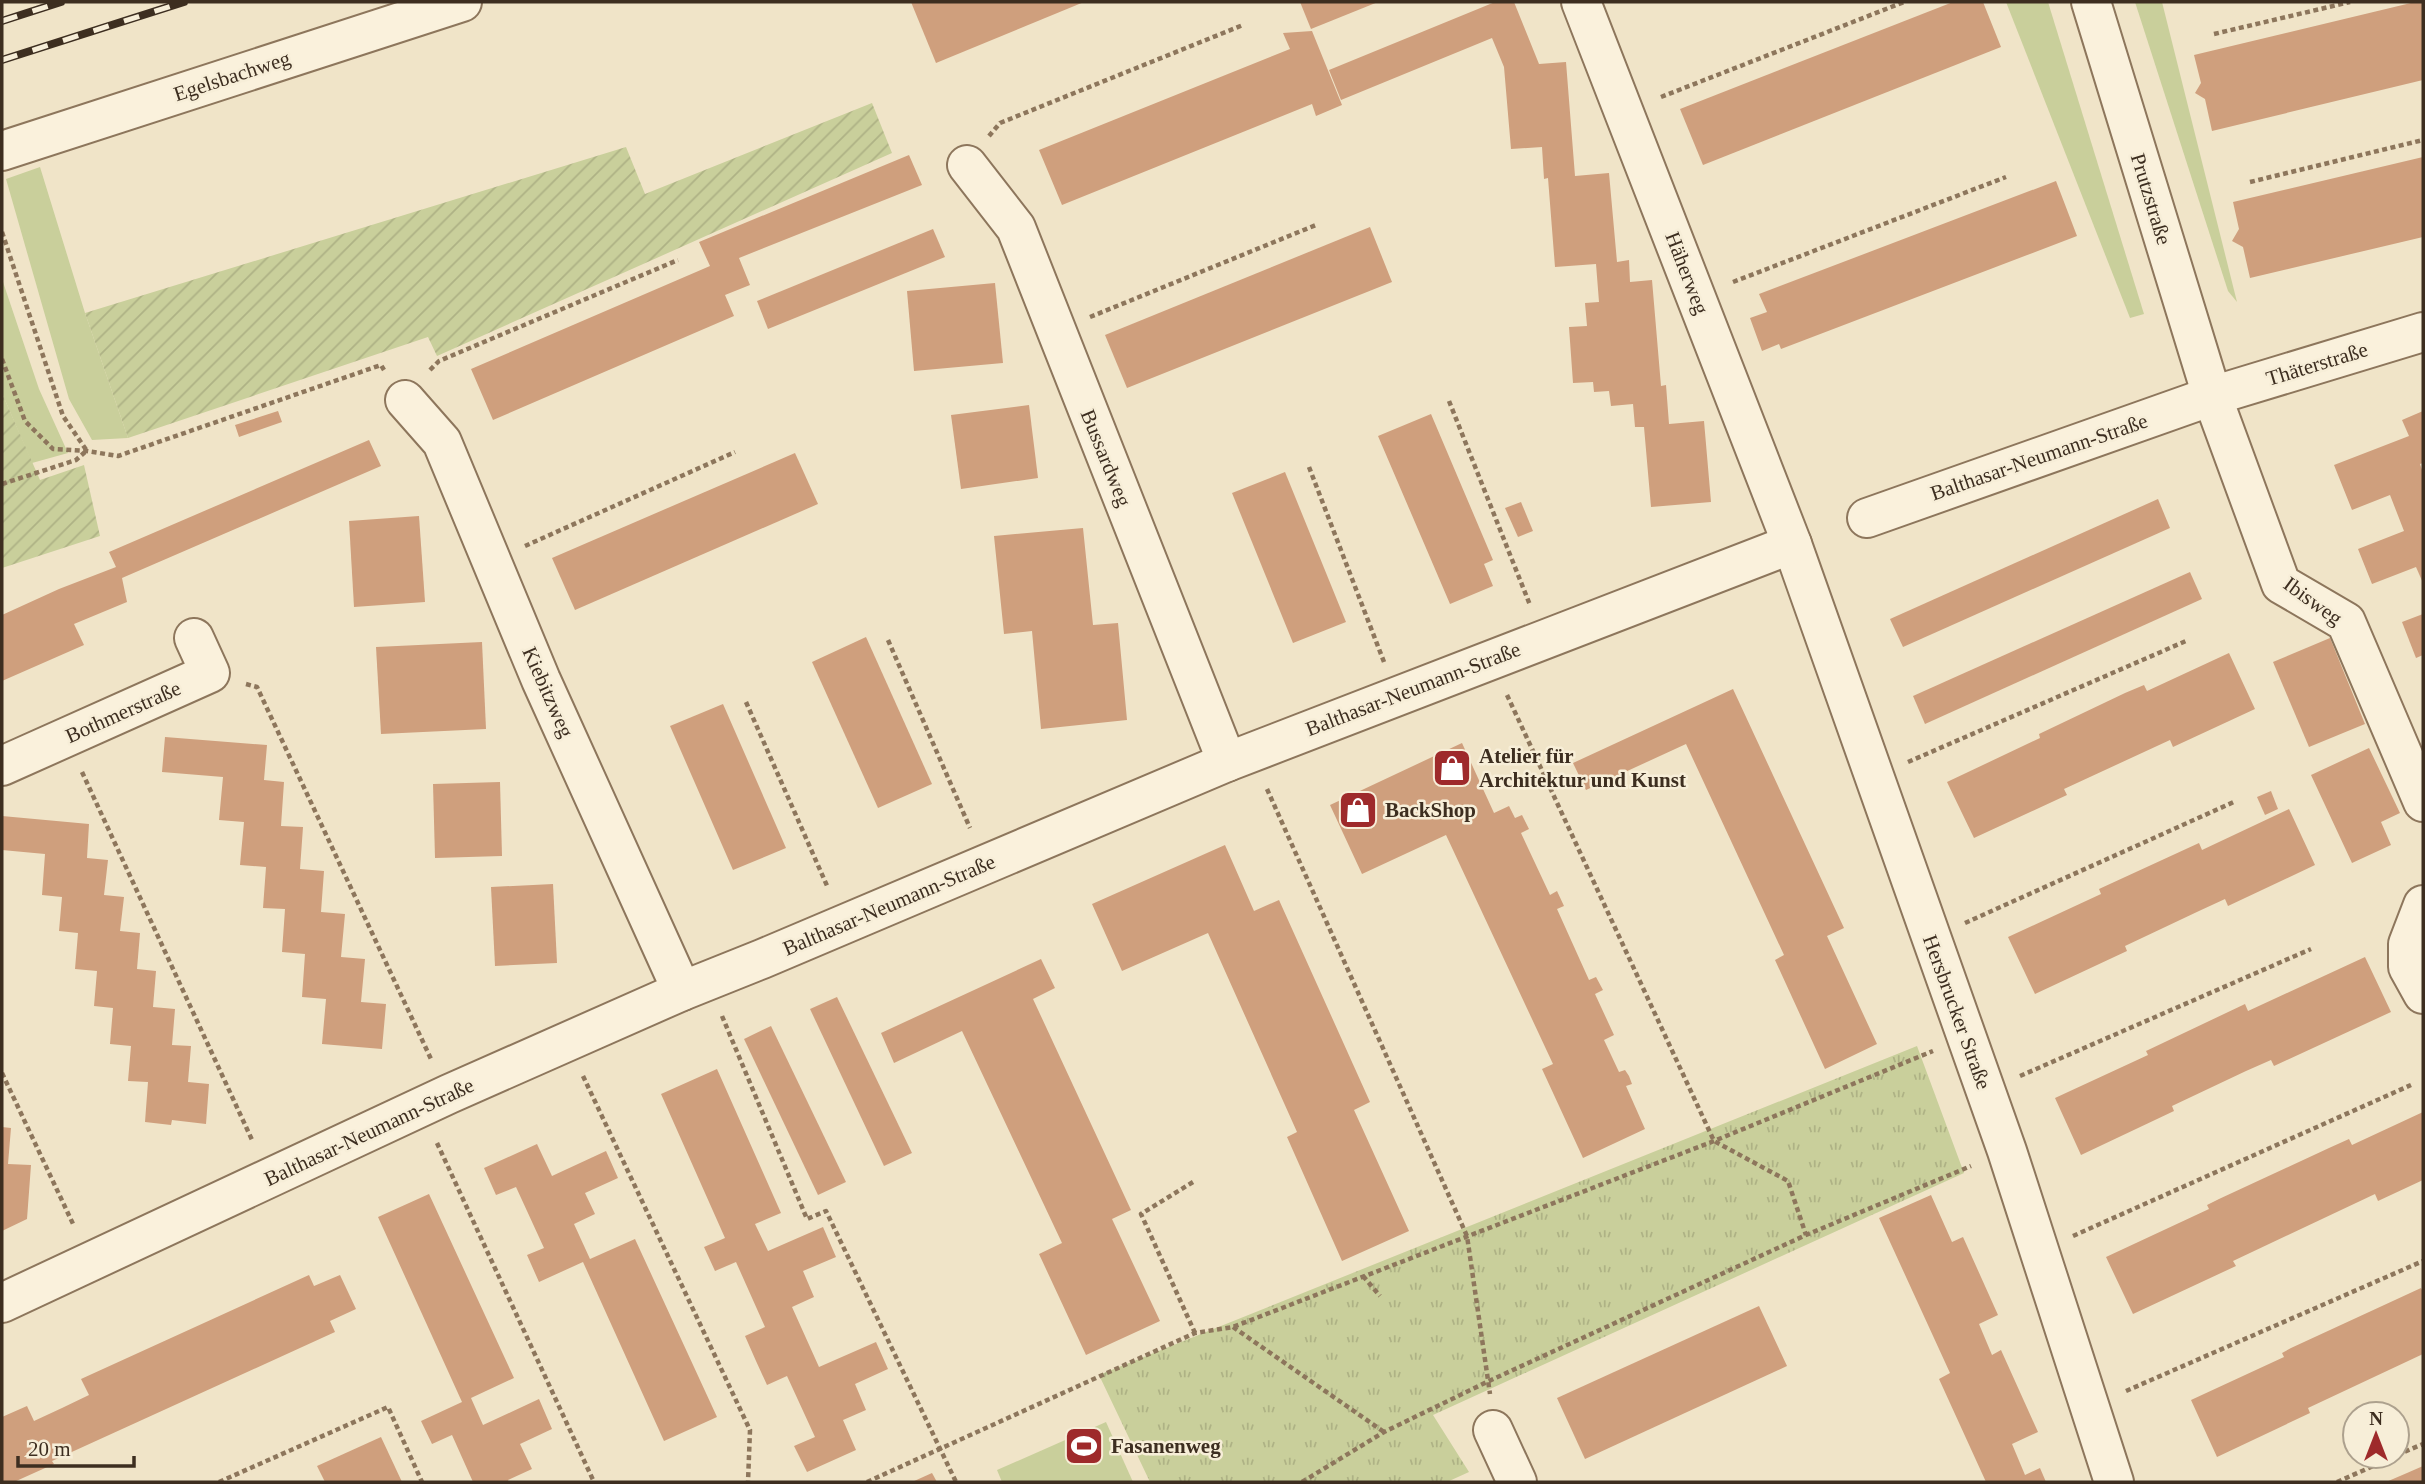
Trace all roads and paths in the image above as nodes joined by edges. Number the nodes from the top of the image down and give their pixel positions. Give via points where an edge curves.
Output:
1 (462, 2) edge
2 (1581, 2) edge
3 (1904, 2) edge
4 (2091, 2) edge
5 (2350, 2) edge
6 (1243, 25) dead end
7 (2214, 34) dead end
8 (1624, 111) junction
9 (2423, 140) edge
10 (2, 150) edge
11 (967, 165) joint
12 (2006, 177) dead end
13 (2250, 182) dead end
14 (1317, 225) dead end
15 (2, 232) edge
16 (678, 260) dead end
17 (1696, 296) junction
18 (1056, 331) junction
19 (2423, 332) edge
20 (2, 359) edge
21 (2212, 396) junction
22 (405, 400) junction
23 (1449, 401) dead end
24 (86, 451) junction
25 (735, 452) dead end
26 (1309, 467) dead end
27 (2, 484) edge
28 (1867, 518) dead end
29 (1792, 544) junction
30 (491, 560) junction
31 (194, 638) dead end
32 (1544, 638) junction
33 (888, 640) dead end
34 (2186, 641) dead end
35 (1490, 659) junction
36 (257, 687) dead end
37 (1397, 695) junction
38 (746, 702) dead end
39 (65, 737) junction
40 (1239, 758) junction
41 (2, 765) edge
42 (1874, 777) junction
43 (2236, 801) dead end
44 (2423, 802) edge
45 (986, 864) junction
46 (2423, 905) edge
47 (844, 924) junction
48 (1931, 938) junction
49 (2311, 949) dead end
50 (695, 986) junction
51 (2423, 994) edge
52 (1966, 1038) junction
53 (567, 1042) junction
54 (424, 1047) dead end
55 (2, 1073) edge
56 (2411, 1085) dead end
57 (1986, 1091) junction
58 (422, 1107) junction
59 (1714, 1141) junction
60 (2007, 1152) junction
61 (270, 1178) junction
62 (1193, 1182) dead end
63 (1806, 1235) junction
64 (1467, 1236) junction
65 (2039, 1251) junction
66 (91, 1261) junction
67 (2423, 1261) edge
68 (1363, 1276) junction
69 (1380, 1296) dead end
70 (2, 1303) edge
71 (1233, 1327) junction
72 (1195, 1334) junction
73 (1489, 1381) junction
74 (2089, 1407) junction
75 (1493, 1430) joint
76 (1384, 1432) junction
77 (940, 1448) junction
78 (2364, 1470) edge
79 (219, 1482) edge
80 (422, 1482) edge
81 (594, 1482) edge
82 (748, 1482) edge
83 (867, 1482) edge
84 (956, 1482) edge
85 (1302, 1482) edge
86 (1517, 1482) edge
87 (2114, 1482) edge
88 (2337, 1482) edge

1 - 10 street, Egelsbachweg
2 - 8 street, Häherweg
3 - 8 path
4 - 21 street, Prutzstraße
5 - 7 path
6 - 11 path via 1000,123
8 - 17 street, Häherweg
9 - 13 path
11 - 18 street, Bussardweg via 1016,228
12 - 17 path
14 - 18 path
15 - 24 path via 63,416
16 - 22 path via 439,361
17 - 29 street, Häherweg
18 - 40 street, Bussardweg
19 - 21 street, Thäterstraße
20 - 24 path via 25,421 53,449
21 - 28 street, Balthasar-Neumann-Straße
21 - 44 street, Ibisweg via 2281,584 2346,622
22 - 24 path via 381,365 118,456
22 - 30 street, Kiebitzweg via 442,442
23 - 32 path
24 - 27 path via 76,460
25 - 30 path
26 - 37 path
29 - 32 street, Balthasar-Neumann-Straße
29 - 42 street, Hersbrucker Straße
30 - 50 street, Kiebitzweg via 541,680
31 - 39 street, Bothmerstraße via 210,673
32 - 35 street, Balthasar-Neumann-Straße
33 - 45 path
34 - 42 path
35 - 37 street, Balthasar-Neumann-Straße
35 - 59 path
36 - 54 path
37 - 40 street, Balthasar-Neumann-Straße
38 - 47 path
39 - 41 street, Bothmerstraße
39 - 61 path
40 - 45 street, Balthasar-Neumann-Straße
40 - 64 path
42 - 48 street, Hersbrucker Straße
43 - 48 path
45 - 47 street, Balthasar-Neumann-Straße
46 - 51 street via 2408,944 2408,967
47 - 50 street, Balthasar-Neumann-Straße
48 - 52 street, Hersbrucker Straße
49 - 57 path
50 - 53 street, Balthasar-Neumann-Straße
50 - 77 path via 807,1219 827,1212
52 - 57 street, Hersbrucker Straße
52 - 59 path
53 - 58 street, Balthasar-Neumann-Straße
53 - 82 path via 750,1430
55 - 66 path
56 - 65 path
57 - 60 street, Hersbrucker Straße
58 - 61 street, Balthasar-Neumann-Straße
58 - 81 path
59 - 63 path via 1788,1181
59 - 64 path
60 - 63 path
60 - 65 street, Hersbrucker Straße
61 - 66 street, Balthasar-Neumann-Straße
62 - 72 path via 1142,1214
63 - 73 path
64 - 68 path
64 - 73 path
65 - 74 street, Hersbrucker Straße
66 - 70 street, Balthasar-Neumann-Straße
67 - 74 path
68 - 69 path
68 - 71 path
71 - 72 path
71 - 76 path
72 - 77 path
73 - 75 path
73 - 76 path
74 - 87 street, Hersbrucker Straße
75 - 86 street
76 - 85 path
77 - 83 path
77 - 84 path
78 - 88 path
79 - 80 path via 388,1407

